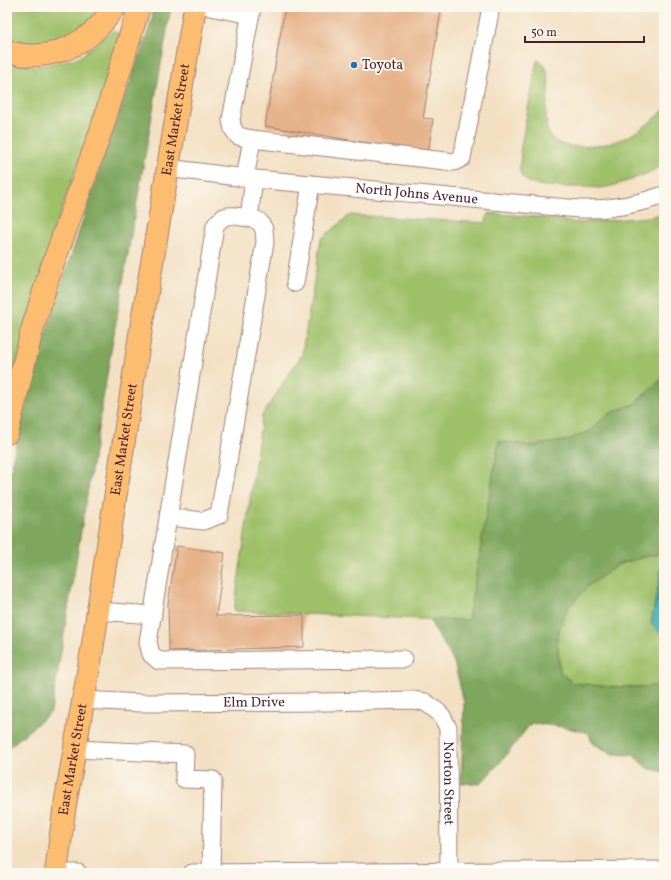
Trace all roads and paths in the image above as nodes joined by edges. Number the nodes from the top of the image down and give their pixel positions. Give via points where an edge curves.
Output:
1 (114, 7) edge
2 (139, 7) edge
3 (195, 7) edge
4 (210, 7) edge
5 (491, 7) edge
6 (252, 11) edge
7 (7, 51) edge
8 (252, 139) junction
9 (168, 168) junction
10 (249, 178) junction
11 (311, 184) junction
12 (664, 195) edge
13 (249, 218) junction
14 (295, 283) dead end
15 (7, 433) edge
16 (168, 517) junction
17 (98, 611) junction
18 (153, 615) junction
19 (404, 659) dead end
20 (83, 700) junction
21 (425, 702) joint
22 (75, 749) junction
23 (664, 870) edge
24 (449, 872) edge
25 (56, 873) edge
26 (78, 873) edge
27 (192, 873) edge
28 (211, 873) edge

1 - 7 main road via 98,27 65,50 34,55
2 - 15 main road via 102,128 46,285 31,334
3 - 9 main road, East Market Street
4 - 6 street
5 - 8 street via 462,158 454,162
6 - 8 street via 231,120 238,136
8 - 10 street
9 - 10 street, North Johns Avenue
9 - 17 main road, East Market Street
10 - 11 street, North Johns Avenue
10 - 13 street
11 - 12 street, North Johns Avenue via 579,209 617,207
11 - 14 street
13 - 16 street via 228,215 220,219 215,226
13 - 16 street via 259,221 264,229 264,242 219,515 203,521
16 - 18 street
17 - 18 street
17 - 20 main road, East Market Street
18 - 19 street via 148,642 151,654 159,661
20 - 21 street, Elm Drive via 141,703 400,699
20 - 22 main road, East Market Street
21 - 24 street, Norton Street via 442,716 448,728
22 - 25 main road, East Market Street
22 - 28 street via 185,754 184,779 213,780
23 - 24 street
24 - 28 street
25 - 26 street
27 - 28 street

